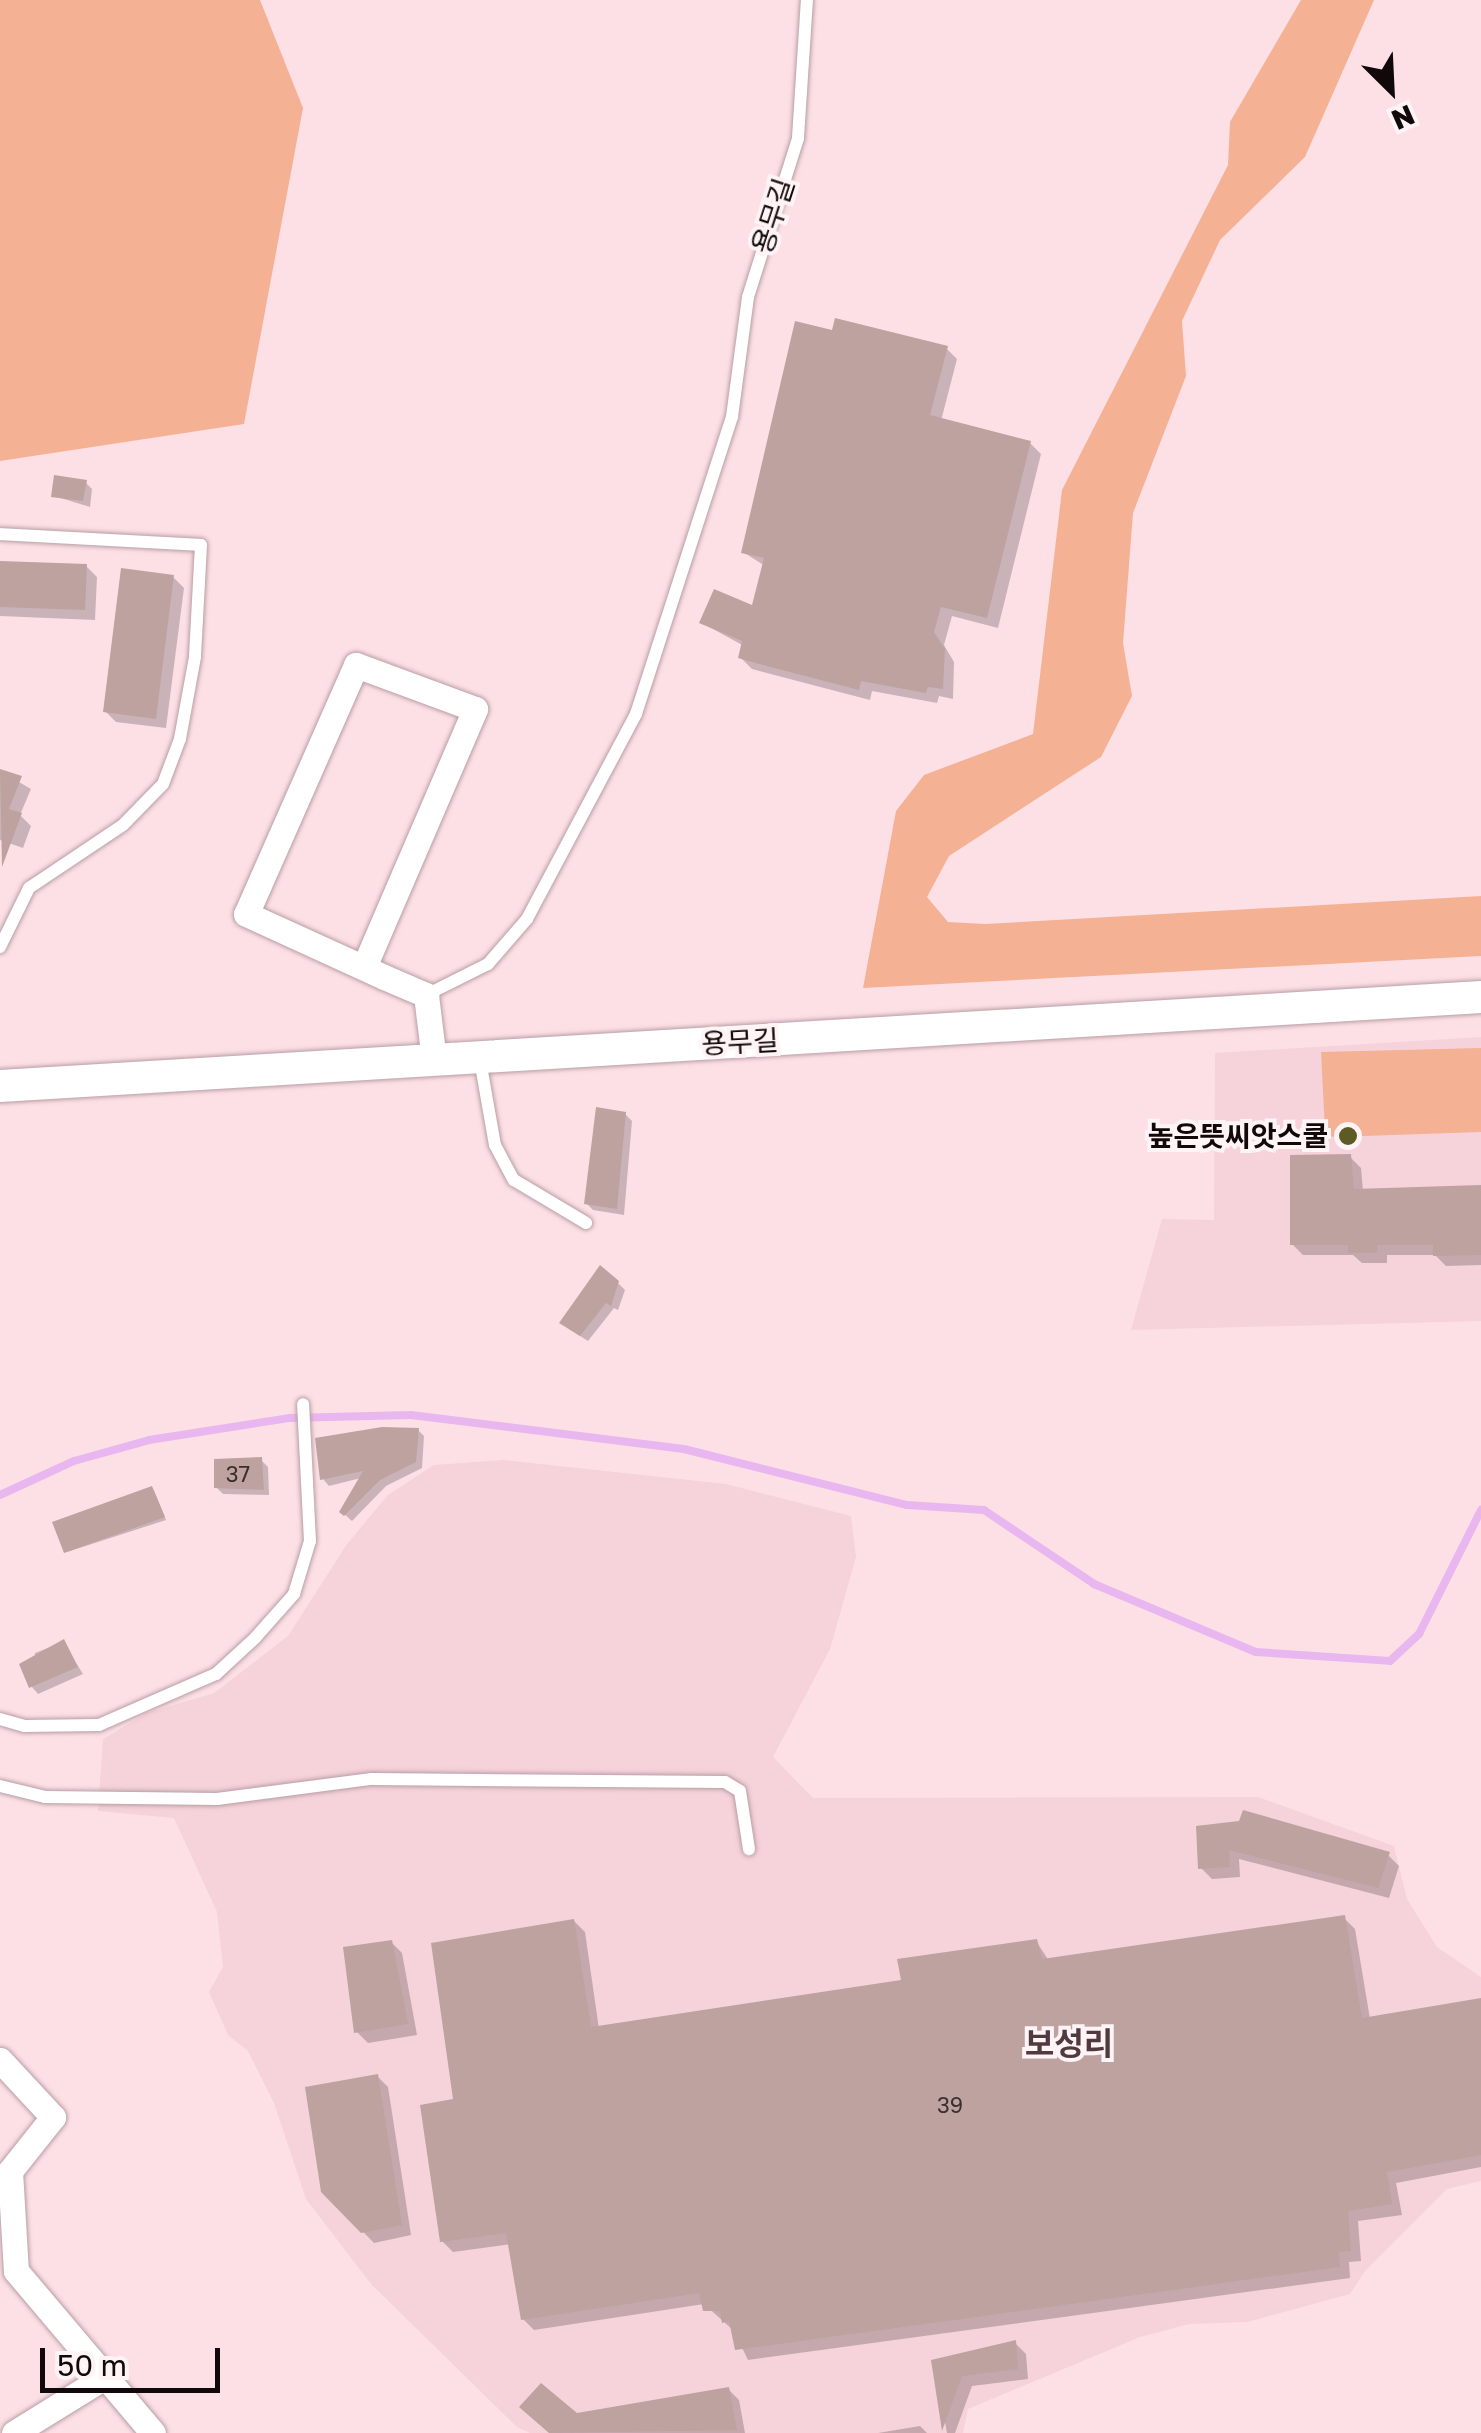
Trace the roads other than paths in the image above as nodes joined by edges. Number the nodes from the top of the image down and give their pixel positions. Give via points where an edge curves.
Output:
1 (808, 0) edge
2 (0, 534) edge
3 (0, 947) edge
4 (364, 968) junction
5 (426, 995) junction
6 (1481, 997) edge
7 (480, 1058) junction
8 (434, 1060) junction
9 (0, 1086) edge
10 (586, 1223) dead end
11 (303, 1407) dead end
12 (0, 1718) edge
13 (0, 1786) edge
14 (749, 1849) dead end
15 (0, 2060) edge
16 (106, 2376) junction
17 (14, 2433) edge
18 (153, 2433) edge

1 - 5 lane, 용무길 via 798,138 748,297 732,417 636,714 527,919 488,964
2 - 3 lane via 201,545 195,657 180,739 163,784 123,825 29,888
4 - 4 street via 246,914 356,664 474,709
4 - 5 street
5 - 8 street
6 - 7 street, 용무길
7 - 8 street, 용무길
7 - 10 lane via 495,1144 514,1180
8 - 9 street, 용무길
11 - 12 lane via 310,1541 294,1594 216,1674 98,1725 24,1726
13 - 14 lane via 45,1798 216,1799 372,1780 725,1782 740,1791
15 - 16 street via 53,2117 10,2171 16,2271
16 - 17 street
16 - 18 street

